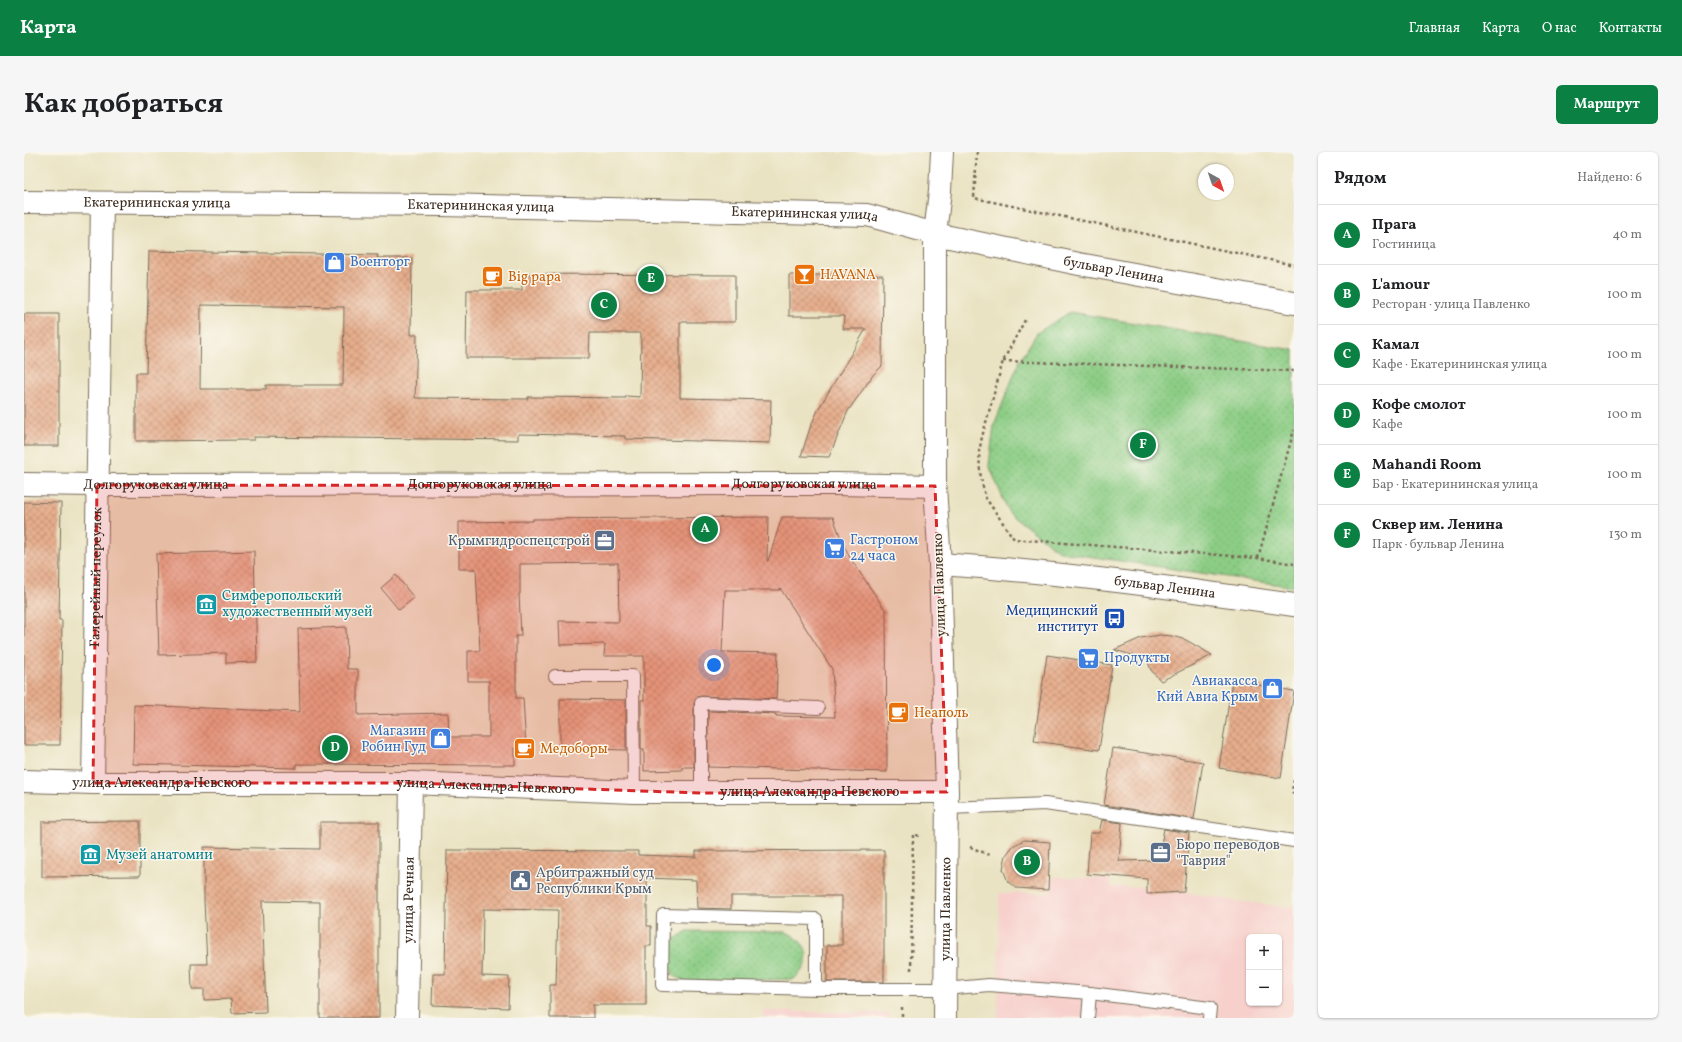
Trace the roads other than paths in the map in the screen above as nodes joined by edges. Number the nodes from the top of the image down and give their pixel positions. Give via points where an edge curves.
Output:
1 (942, 152) edge
2 (24, 202) edge
3 (102, 202) junction
4 (934, 234) junction
5 (1294, 303) edge
6 (24, 484) edge
7 (97, 486) junction
8 (935, 486) junction
9 (940, 564) junction
10 (1294, 605) edge
11 (555, 676) dead end
12 (818, 708) dead end
13 (24, 781) edge
14 (93, 783) junction
15 (411, 783) junction
16 (634, 792) junction
17 (701, 793) junction
18 (948, 800) junction
19 (1294, 841) edge
20 (816, 989) junction
21 (946, 989) junction
22 (1090, 993) junction
23 (407, 1018) edge
24 (945, 1018) edge
25 (1088, 1018) edge
26 (1209, 1018) edge

1 - 4 main road, улица Павленко
2 - 3 main road, Екатерининская улица
3 - 4 main road, Екатерининская улица via 442,205 868,215
3 - 7 main road, Галерейный переулок
4 - 5 main road, бульвар Ленина via 1079,264
4 - 8 main road, улица Павленко
6 - 7 main road, Долгоруковская улица
7 - 8 main road, Долгоруковская улица
7 - 14 main road, Галерейный переулок
8 - 9 main road, улица Павленко
9 - 10 main road, бульвар Ленина via 1084,576
9 - 18 main road, улица Павленко
11 - 16 lane via 633,676
12 - 17 lane via 701,703
13 - 14 main road, улица Александра Невского
14 - 15 main road, улица Александра Невского
15 - 16 main road, улица Александра Невского
15 - 23 main road, улица Речная
16 - 17 main road, улица Александра Невского
17 - 18 main road, улица Александра Невского
18 - 19 lane via 1045,804
18 - 21 main road, улица Павленко
20 - 20 lane via 816,919 664,915 662,985
20 - 21 lane
21 - 22 lane via 989,985
21 - 24 main road, улица Павленко
22 - 25 lane
22 - 26 lane via 1210,1008

